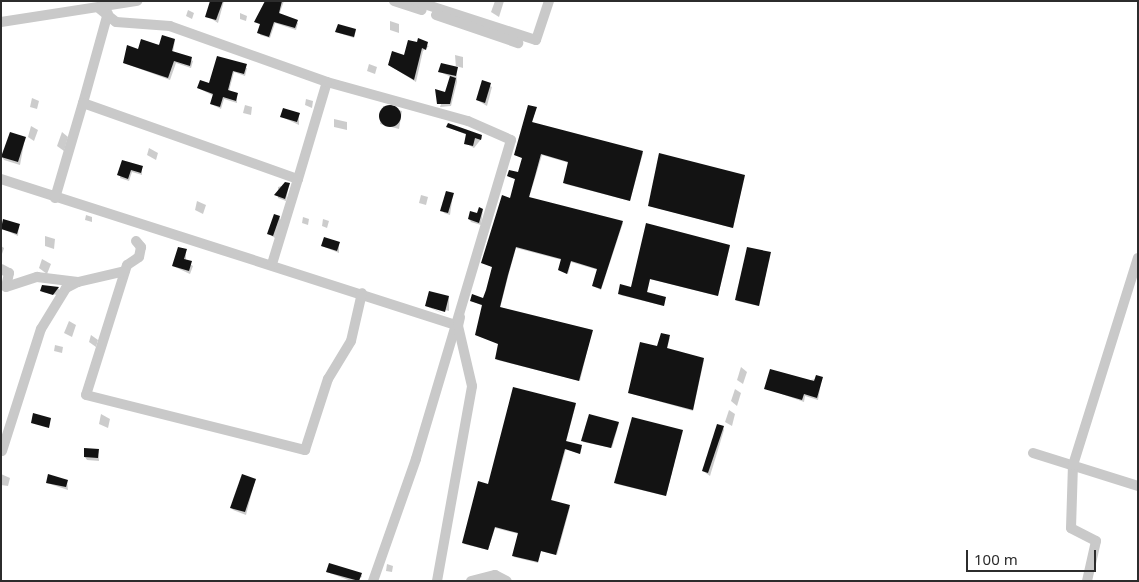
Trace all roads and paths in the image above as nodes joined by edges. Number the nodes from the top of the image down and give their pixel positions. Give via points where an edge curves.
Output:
1 (137, 1) edge
2 (394, 1) edge
3 (415, 1) edge
4 (550, 1) edge
5 (104, 11) junction
6 (1, 22) edge
7 (518, 43) dead end
8 (327, 82) junction
9 (83, 103) junction
10 (1, 179) edge
11 (298, 179) junction
12 (55, 198) junction
13 (136, 241) dead end
14 (479, 246) junction
15 (1138, 258) edge
16 (272, 264) junction
17 (1, 269) edge
18 (125, 271) junction
19 (78, 282) junction
20 (362, 293) junction
21 (453, 324) junction
22 (2, 451) edge
23 (1033, 453) dead end
24 (1073, 466) junction
25 (1138, 486) edge
26 (373, 581) edge
27 (437, 581) edge
28 (471, 581) edge
29 (507, 581) edge
30 (1087, 581) edge

1 - 5 street
2 - 7 street
3 - 4 street via 536,40
5 - 6 street
5 - 8 street via 116,22 170,26
5 - 9 street
8 - 11 street
8 - 14 street via 468,121 511,140
9 - 11 street
9 - 12 street
10 - 12 street
11 - 16 street
12 - 16 street
13 - 18 street via 141,247 139,256
14 - 21 street
14 - 27 street via 458,326 472,386
15 - 24 street
16 - 20 street
17 - 19 street via 9,273 6,287 37,278
18 - 19 street
18 - 20 street via 86,395 305,450 328,379 351,341
19 - 22 street via 66,288 40,329
20 - 21 street
21 - 26 street via 416,460
23 - 24 street
24 - 25 street
24 - 30 street via 1071,528 1096,541
28 - 29 street via 495,575

